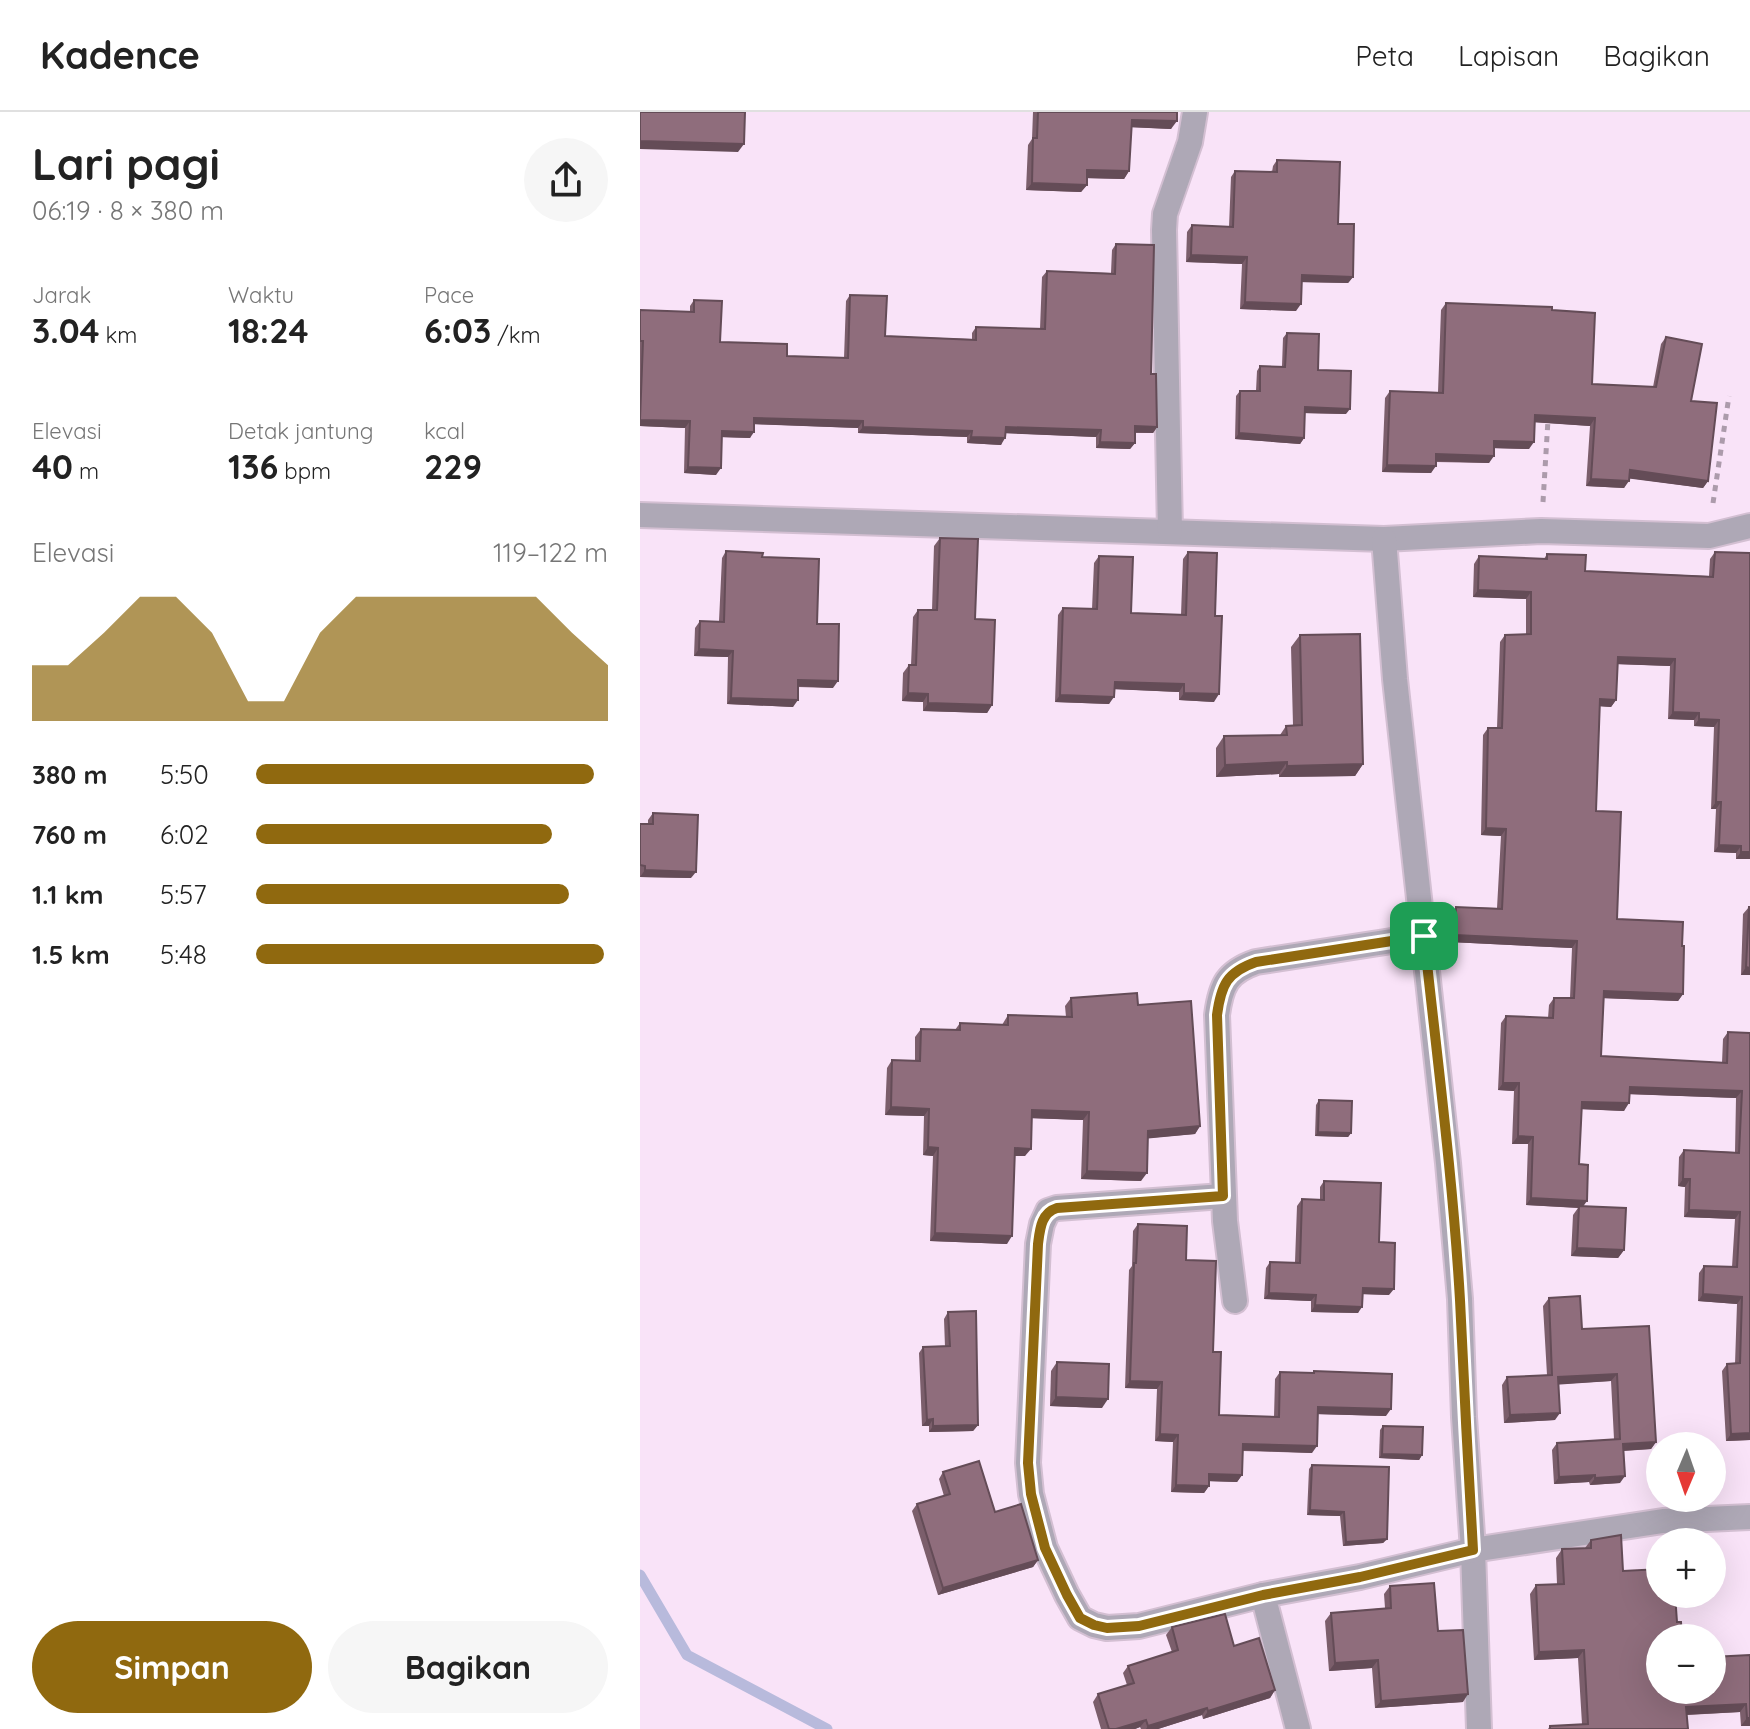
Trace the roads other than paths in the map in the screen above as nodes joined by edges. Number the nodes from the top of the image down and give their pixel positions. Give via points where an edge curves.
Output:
1 (1195, 112) edge
2 (640, 515) edge
3 (1750, 526) edge
4 (1170, 532) junction
5 (1384, 539) junction
6 (1424, 936) junction
7 (1223, 1196) junction
8 (1235, 1301) dead end
9 (1750, 1517) edge
10 (1473, 1550) junction
11 (1263, 1595) junction
12 (1298, 1729) edge
13 (1479, 1729) edge

1 - 4 street via 1164,230
2 - 4 street
3 - 5 street via 1709,536 1541,531
4 - 5 street
5 - 6 street
6 - 7 street via 1256,962 1227,980 1217,1015
6 - 10 street via 1458,1284
7 - 8 street
7 - 11 street via 1048,1211 1038,1244 1031,1494 1045,1548 1067,1595 1080,1618 1094,1625 1139,1626
9 - 10 street via 1663,1521
10 - 11 street
10 - 13 street
11 - 12 street

